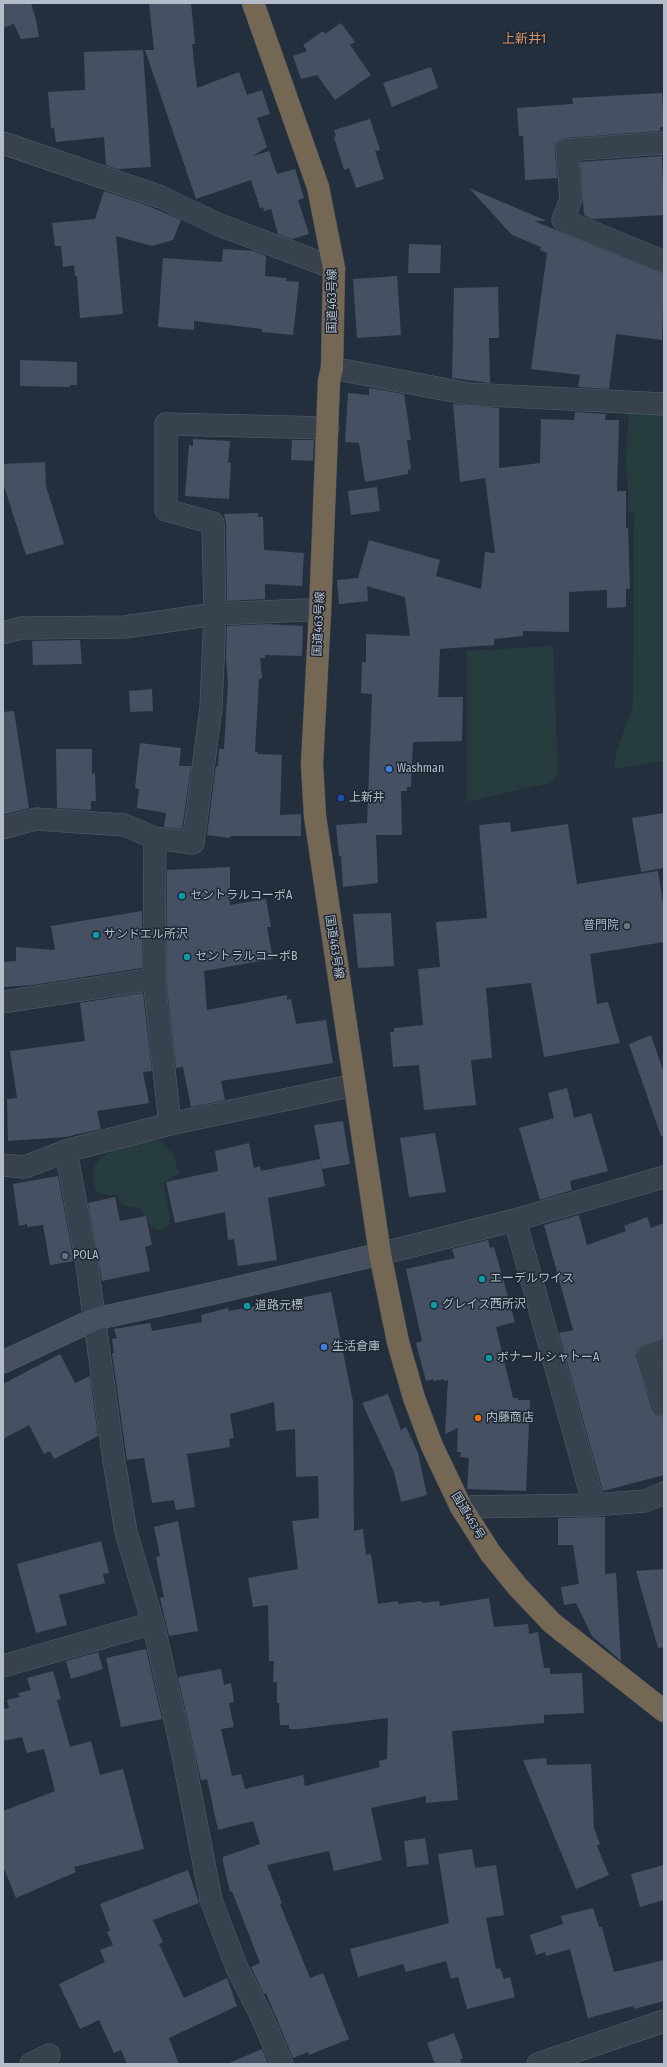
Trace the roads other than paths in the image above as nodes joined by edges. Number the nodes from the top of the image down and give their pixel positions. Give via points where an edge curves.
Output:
1 (253, 3) edge
2 (3, 143) edge
3 (664, 143) edge
4 (664, 262) edge
5 (334, 268) junction
6 (332, 368) junction
7 (664, 404) edge
8 (328, 428) junction
9 (320, 612) junction
10 (215, 614) junction
11 (3, 633) edge
12 (3, 828) edge
13 (155, 838) junction
14 (154, 978) junction
15 (3, 1002) edge
16 (355, 1085) junction
17 (170, 1124) junction
18 (66, 1151) junction
19 (3, 1161) edge
20 (664, 1177) edge
21 (515, 1220) junction
22 (380, 1254) junction
23 (95, 1319) junction
24 (664, 1350) edge
25 (3, 1362) edge
26 (664, 1405) edge
27 (664, 1493) edge
28 (594, 1504) junction
29 (461, 1507) junction
30 (153, 1623) junction
31 (3, 1666) edge
32 (664, 1711) edge
33 (664, 2021) edge
34 (282, 2064) edge
35 (538, 2064) edge

1 - 5 highway, 国道463号線 via 318,187
2 - 5 street via 161,197 217,224
3 - 4 street via 567,150 571,198 563,220
5 - 6 highway, 国道463号線
6 - 7 street via 468,394
6 - 8 highway, 国道463号線 via 329,381
8 - 9 highway, 国道463号線
8 - 10 street via 166,424 166,510 213,523
9 - 10 street via 305,610
9 - 16 highway, 国道463号線 via 312,764 315,816
10 - 11 street via 125,627 21,628
10 - 13 street via 211,708 193,843
12 - 13 street via 36,819 124,825
13 - 14 street
14 - 15 street
14 - 17 street
16 - 17 street
16 - 22 highway, 国道463号線
17 - 18 street
18 - 19 street via 25,1167
18 - 23 street
20 - 21 street
21 - 22 street
21 - 28 street
22 - 23 street
22 - 29 highway, 国道463号 via 398,1342 414,1398 432,1446
23 - 25 street
23 - 30 street via 126,1532
24 - 26 street via 647,1357
27 - 28 street via 645,1501
28 - 29 street
29 - 32 highway, 国道463号 via 491,1554 552,1623
30 - 31 street
30 - 34 street via 183,1755 211,1900 237,1968
33 - 35 street

